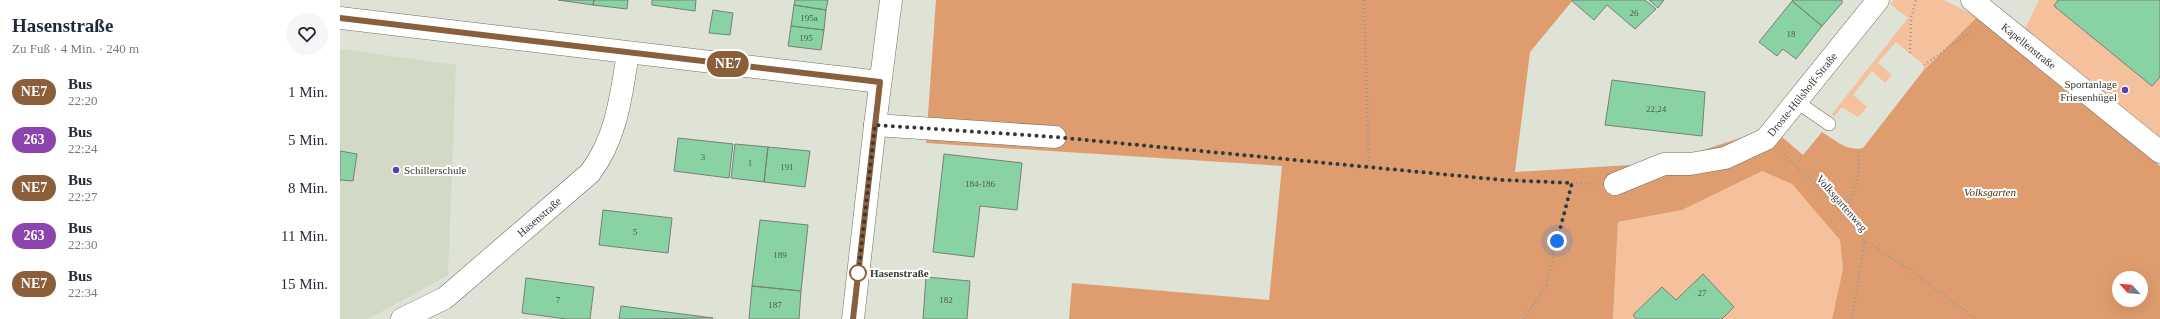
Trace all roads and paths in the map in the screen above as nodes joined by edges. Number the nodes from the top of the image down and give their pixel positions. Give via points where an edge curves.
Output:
1 (891, 0) edge
2 (1364, 0) edge
3 (1878, 0) edge
4 (1916, 0) edge
5 (1972, 0) edge
6 (1992, 17) junction
7 (340, 18) edge
8 (628, 53) junction
9 (1910, 53) dead end
10 (1924, 65) dead end
11 (880, 82) junction
12 (1797, 102) junction
13 (1828, 124) dead end
14 (875, 125) junction
15 (1055, 137) joint
16 (1766, 139) junction
17 (1857, 149) dead end
18 (2160, 152) edge
19 (1369, 168) junction
20 (1572, 183) junction
21 (1615, 184) joint
22 (1844, 214) junction
23 (1865, 241) junction
24 (408, 317) edge
25 (853, 319) edge
26 (1524, 319) edge
27 (1852, 319) edge
28 (1976, 319) edge

1 - 11 street
2 - 19 path
3 - 12 street, Droste-Hülshoff-Straße
4 - 9 path via 1911,18
5 - 6 street, Kapellenstraße
6 - 10 path
6 - 18 street, Kapellenstraße
7 - 8 street
8 - 11 street
8 - 24 street, Hasenstraße via 616,122 605,151 590,172 445,298
11 - 14 street
12 - 13 lane
12 - 16 street, Droste-Hülshoff-Straße
14 - 15 street
14 - 25 street
15 - 19 path
16 - 21 street, Droste-Hülshoff-Straße via 1725,158 1690,164 1664,164
16 - 22 path, Volksgartenweg via 1812,179
17 - 22 path via 1861,163 1852,198
19 - 20 path via 1503,180
20 - 21 path
20 - 26 path via 1546,285
22 - 23 path, Volksgartenweg
23 - 27 path, Volksgartenweg
23 - 28 path via 1906,266

